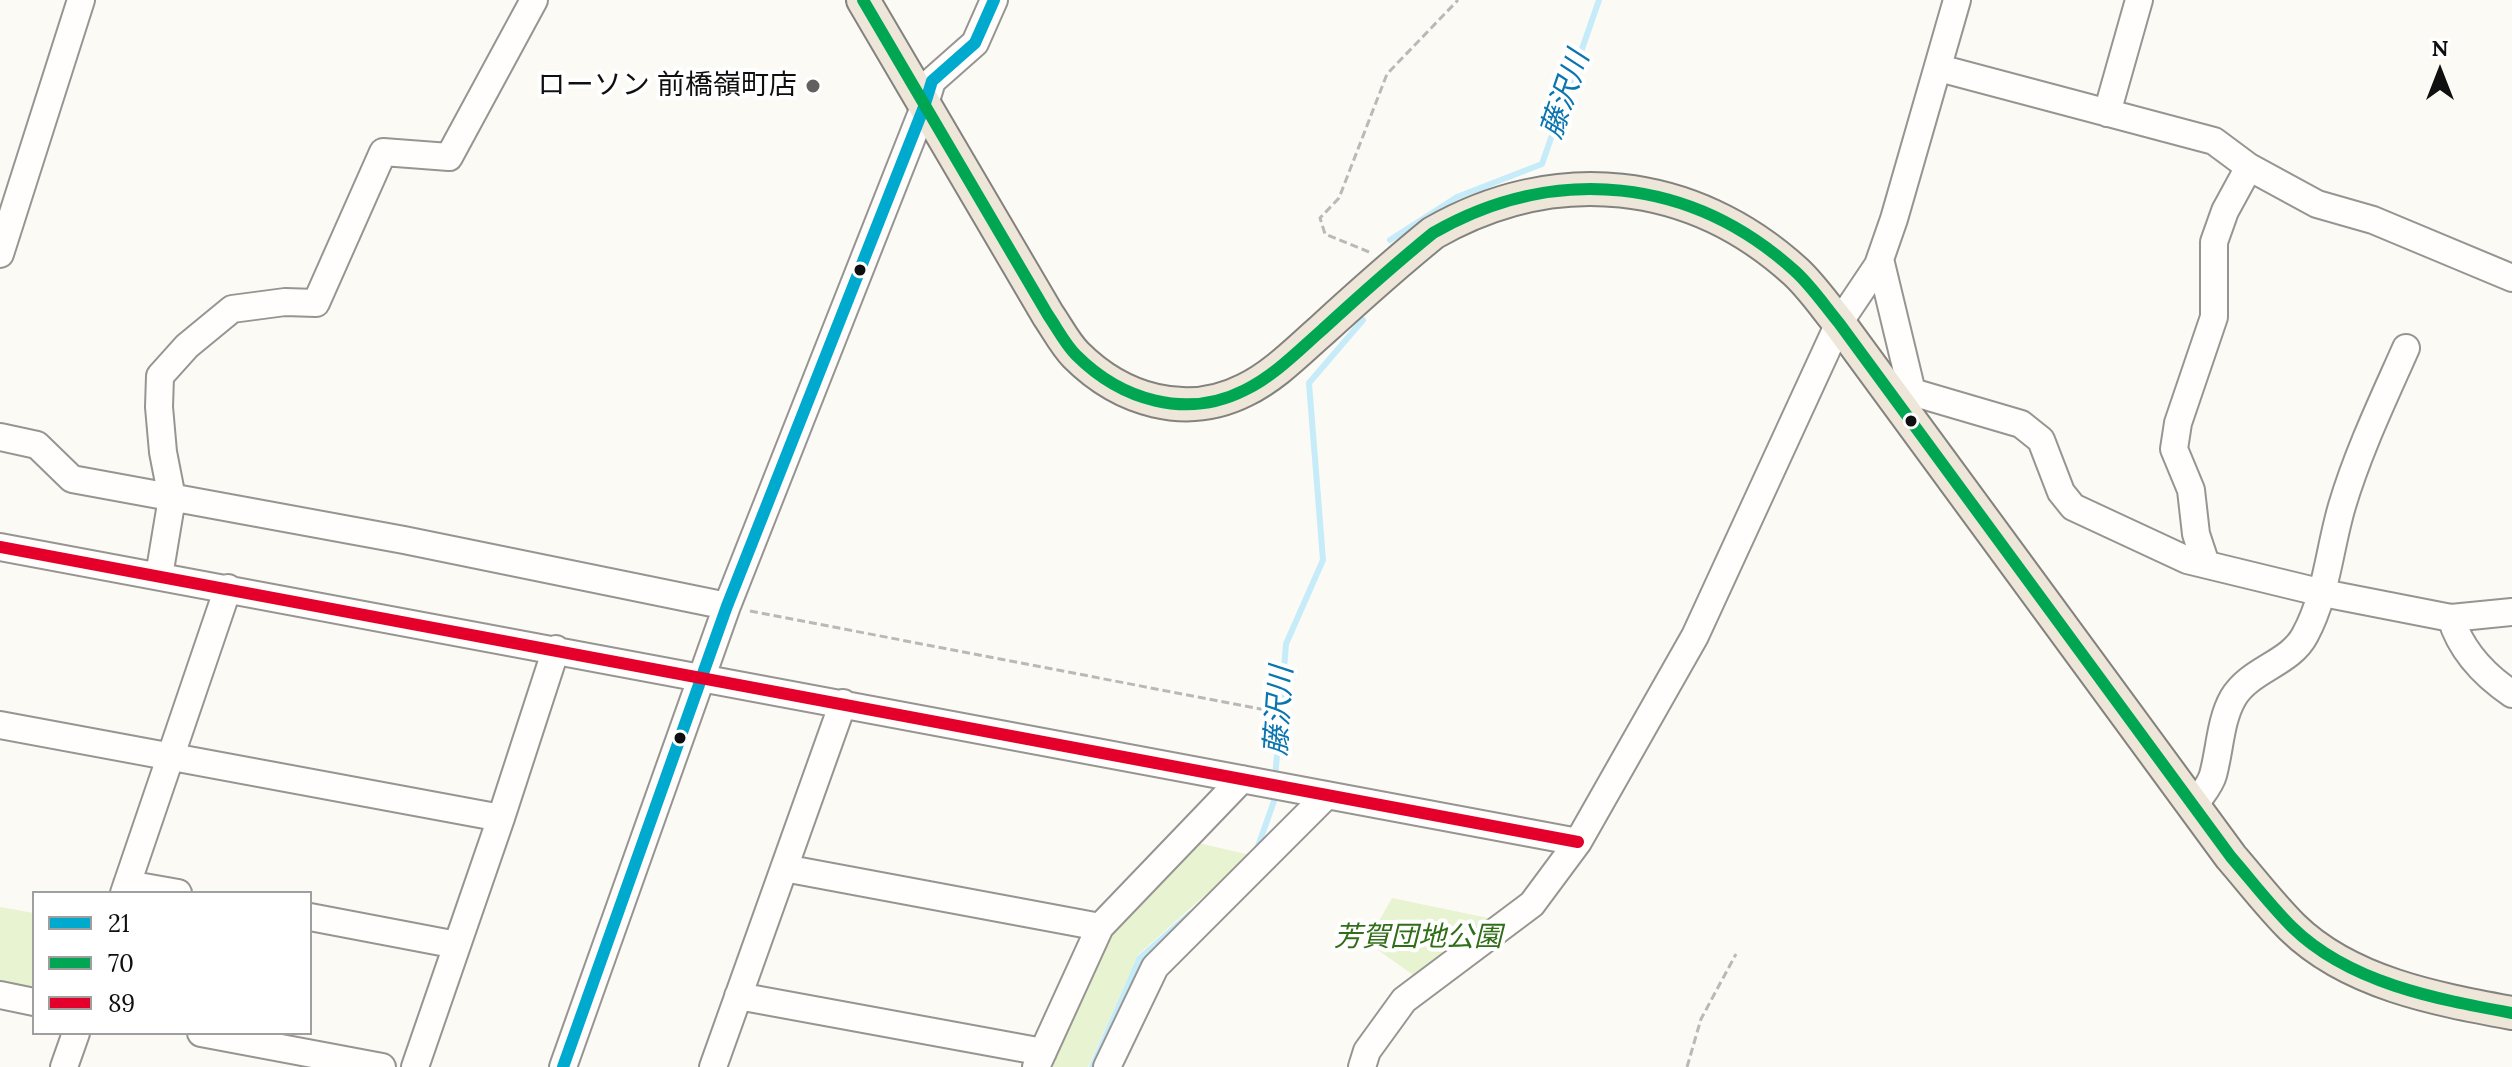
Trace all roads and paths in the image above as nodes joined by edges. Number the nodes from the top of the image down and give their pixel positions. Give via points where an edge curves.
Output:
1 (81, 0) edge
2 (534, 0) edge
3 (863, 0) edge
4 (994, 0) edge
5 (1458, 0) edge
6 (1957, 0) edge
7 (2139, 0) edge
8 (1939, 68) junction
9 (924, 107) junction
10 (2107, 113) junction
11 (2249, 167) junction
12 (0, 254) edge
13 (1880, 259) junction
14 (1397, 262) junction
15 (2512, 278) edge
16 (1839, 323) junction
17 (2406, 348) dead end
18 (1906, 398) junction
19 (0, 437) edge
20 (172, 498) junction
21 (0, 547) edge
22 (2206, 564) junction
23 (159, 576) junction
24 (228, 588) junction
25 (2323, 593) junction
26 (727, 606) junction
27 (2512, 612) edge
28 (2451, 618) junction
29 (556, 649) junction
30 (702, 676) junction
31 (2512, 694) edge
32 (843, 703) junction
33 (1271, 711) dead end
34 (0, 725) edge
35 (171, 755) junction
36 (1242, 779) junction
37 (1326, 796) junction
38 (2194, 806) junction
39 (501, 818) junction
40 (1578, 842) junction
41 (784, 868) junction
42 (126, 888) edge
43 (157, 891) edge
44 (312, 917) edge
45 (1100, 927) junction
46 (457, 945) junction
47 (1736, 954) dead end
48 (0, 995) edge
49 (738, 996) junction
50 (32, 1002) edge
51 (2512, 1013) edge
52 (75, 1035) edge
53 (212, 1035) edge
54 (1039, 1059) edge
55 (1113, 1066) edge
56 (64, 1067) edge
57 (382, 1067) edge
58 (415, 1067) edge
59 (563, 1067) edge
60 (713, 1067) edge
61 (1362, 1067) edge
62 (1687, 1067) edge

1 - 12 street
2 - 20 street via 449,157 383,152 316,303 232,309 160,376 163,452
3 - 9 main road
4 - 9 street via 975,43 932,81
5 - 14 path via 1387,74 1339,198 1320,218 1325,234
6 - 8 street
7 - 10 street
8 - 10 street
8 - 13 street
9 - 14 main road via 1074,354 1115,387 1137,396 1198,404 1243,391 1291,357
9 - 26 street
10 - 11 street via 2214,141
11 - 15 street via 2317,204 2373,220
11 - 22 street via 2214,242 2214,317 2174,449 2191,490
13 - 16 street
13 - 18 street
14 - 16 main road via 1459,218 1506,200 1564,188 1625,190 1685,203 1735,226 1798,274
16 - 18 main road
16 - 40 street via 1695,636
17 - 25 street via 2342,507
18 - 22 street via 2021,424 2041,440 2061,492 2073,507
18 - 38 main road
19 - 20 street via 37,445 72,479
20 - 23 street
20 - 26 street
21 - 23 street
22 - 25 street
23 - 24 street
24 - 29 street
24 - 35 street
25 - 28 street
25 - 38 street via 2298,648 2248,679 2233,698 2212,779
26 - 30 street
26 - 33 path
27 - 28 street
28 - 31 street via 2457,638 2490,679
29 - 30 street
29 - 39 street
30 - 32 street
30 - 59 street
32 - 36 street
32 - 41 street
34 - 35 street
35 - 39 street
35 - 42 street
36 - 37 street
36 - 45 street
37 - 40 street
37 - 55 street via 1155,967
38 - 51 main road via 2293,928 2333,958 2401,987
39 - 46 street
40 - 61 street via 1532,904 1404,1000 1367,1051
41 - 45 street
41 - 49 street
42 - 43 street
44 - 46 street
45 - 54 street
46 - 58 street
47 - 62 path via 1701,1019
48 - 50 street
49 - 54 street
49 - 60 street
52 - 56 street
53 - 57 street

